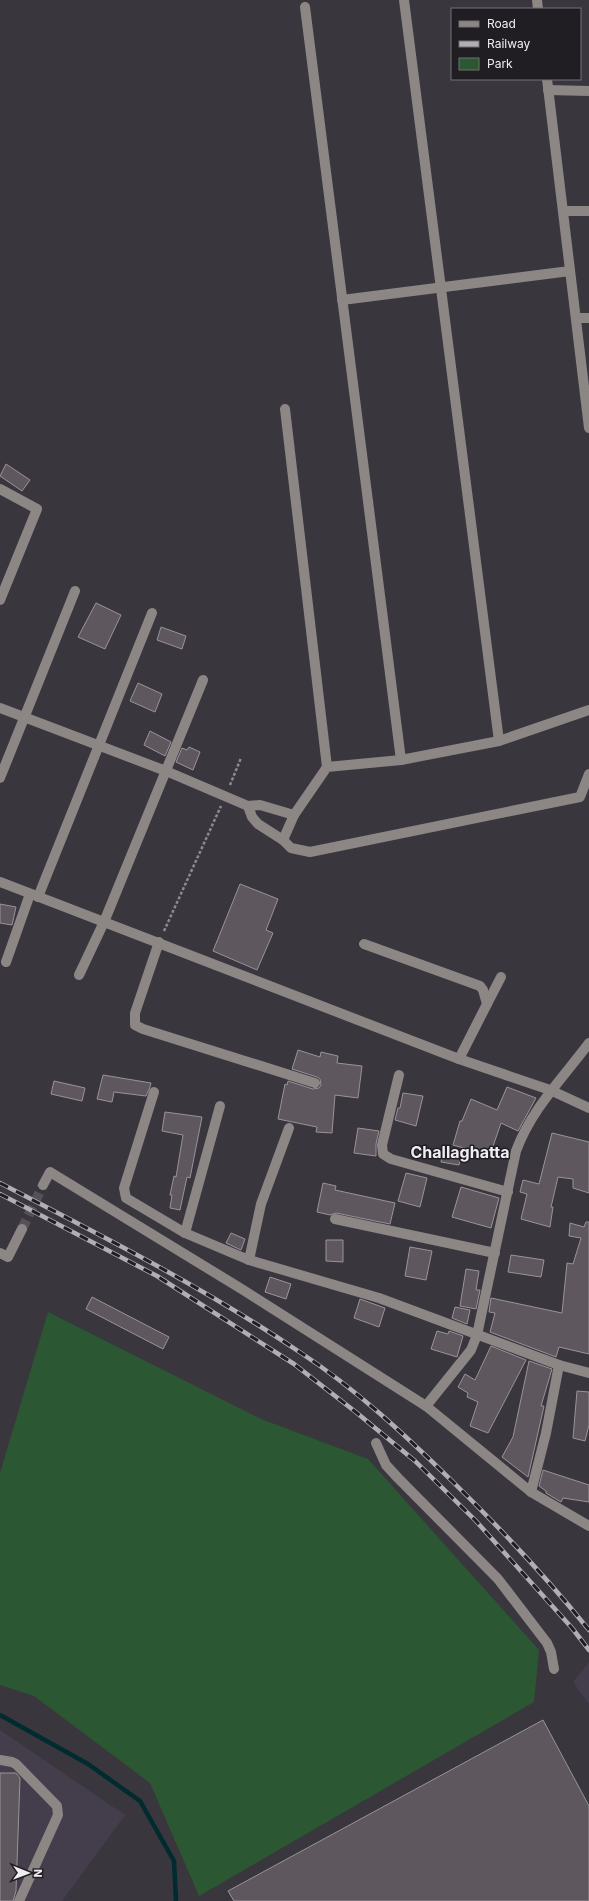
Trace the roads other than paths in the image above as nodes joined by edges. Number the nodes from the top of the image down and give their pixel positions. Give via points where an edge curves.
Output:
1 (404, 0) edge
2 (305, 7) dead end
3 (547, 80) edge
4 (548, 90) junction
5 (589, 91) edge
6 (563, 210) junction
7 (589, 211) edge
8 (570, 271) junction
9 (441, 288) junction
10 (342, 300) junction
11 (576, 318) junction
12 (589, 318) edge
13 (285, 410) dead end
14 (589, 428) edge
15 (0, 489) edge
16 (75, 591) dead end
17 (0, 600) edge
18 (152, 613) dead end
19 (203, 680) dead end
20 (0, 708) edge
21 (589, 710) edge
22 (24, 717) junction
23 (499, 741) junction
24 (99, 746) junction
25 (401, 760) junction
26 (327, 767) junction
27 (166, 771) junction
28 (589, 774) edge
29 (0, 778) edge
30 (248, 806) junction
31 (294, 815) junction
32 (283, 840) junction
33 (0, 882) edge
34 (34, 895) junction
35 (104, 922) junction
36 (159, 942) junction
37 (364, 944) dead end
38 (6, 962) dead end
39 (79, 975) dead end
40 (502, 977) dead end
41 (487, 1004) junction
42 (589, 1043) edge
43 (459, 1059) junction
44 (399, 1074) dead end
45 (315, 1083) dead end
46 (550, 1090) junction
47 (154, 1092) dead end
48 (220, 1106) dead end
49 (589, 1108) edge
50 (289, 1128) dead end
51 (43, 1185) tunnel mouth
52 (508, 1192) junction
53 (335, 1219) dead end
54 (22, 1229) tunnel mouth
55 (185, 1233) junction
56 (0, 1253) edge
57 (495, 1253) junction
58 (249, 1260) junction
59 (477, 1335) junction
60 (559, 1365) junction
61 (589, 1373) edge
62 (426, 1406) junction
63 (376, 1442) dead end
64 (531, 1492) junction
65 (589, 1526) edge
66 (554, 1669) dead end
67 (0, 1760) edge
68 (19, 1901) edge

1 - 9 street
2 - 10 street
3 - 4 street
4 - 5 street
4 - 6 street
6 - 7 street
6 - 8 street
8 - 9 street
8 - 11 street
9 - 10 street
9 - 23 street
10 - 25 street
11 - 12 street
11 - 14 street
13 - 26 street
15 - 17 street via 37,509
16 - 22 street
18 - 24 street
19 - 27 street
20 - 22 street
21 - 23 street
22 - 24 street
22 - 29 street
23 - 25 street
24 - 27 street
24 - 34 street
25 - 26 street
26 - 31 street
27 - 30 street
27 - 35 street
28 - 32 street via 580,797 310,852 291,848
30 - 31 street via 260,805
30 - 32 street via 252,818 258,824
31 - 32 street
33 - 34 street
34 - 35 street
34 - 38 street
35 - 36 street
35 - 39 street
36 - 43 street
36 - 45 street via 135,1013 135,1025
37 - 41 street via 480,986
40 - 41 street
41 - 43 street
42 - 46 street
43 - 46 street
44 - 52 street via 382,1145 383,1154 391,1159
46 - 49 street
46 - 52 street via 520,1139
47 - 55 street via 124,1188 126,1198
48 - 55 street
50 - 58 street via 261,1204
51 - 62 street via 50,1172
52 - 57 street
53 - 57 street
54 - 56 street via 8,1256
55 - 58 street
57 - 59 street
58 - 59 street via 379,1298
59 - 60 street
59 - 62 street via 470,1350
60 - 61 street
60 - 64 street
62 - 64 street
63 - 66 street via 386,1465 498,1579 547,1643
64 - 65 street
67 - 68 street via 16,1764 58,1810

